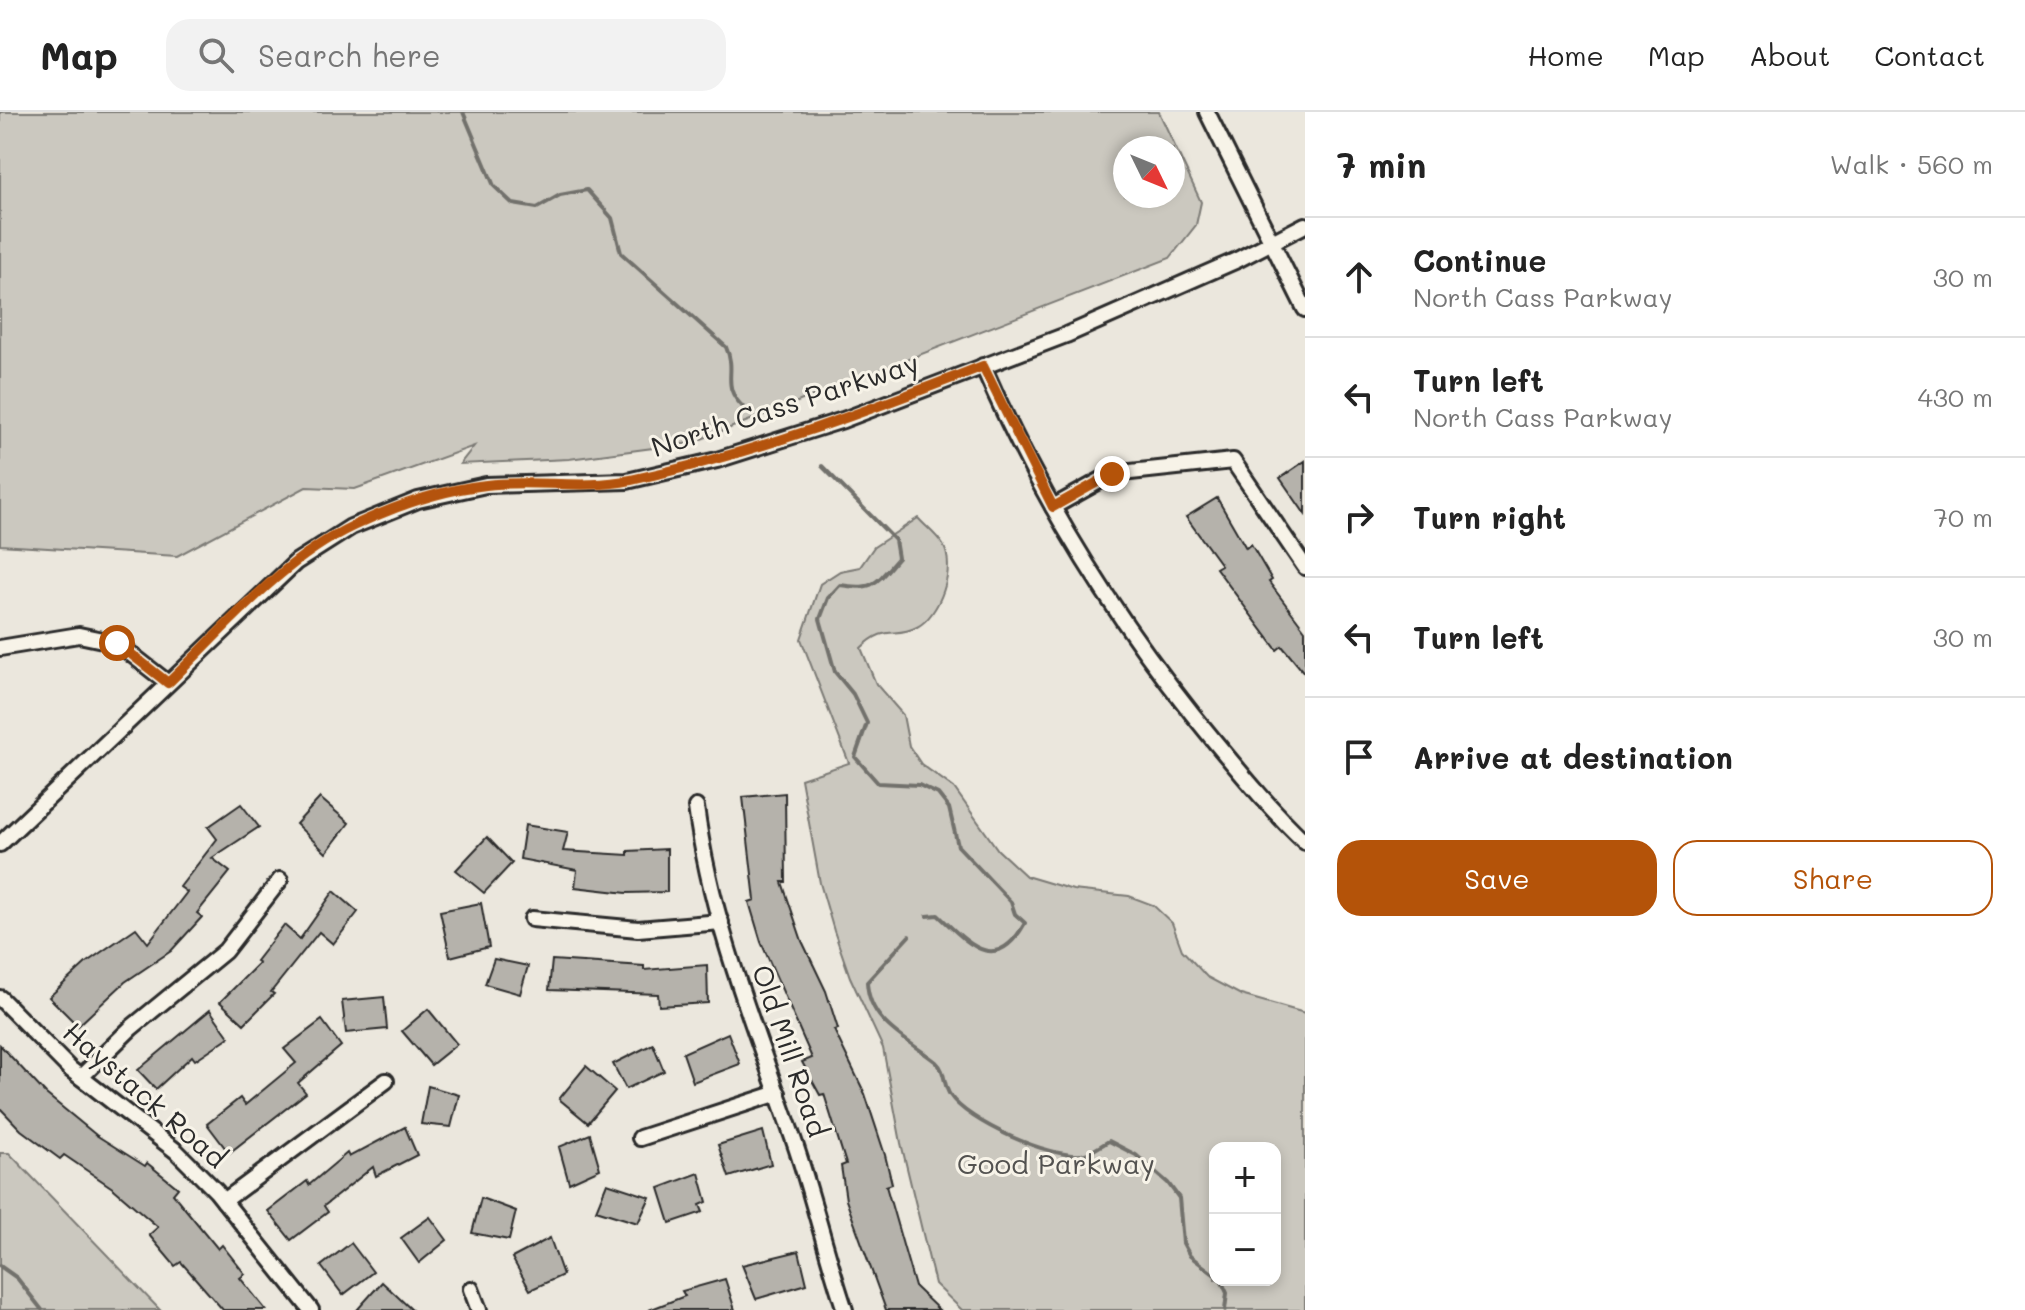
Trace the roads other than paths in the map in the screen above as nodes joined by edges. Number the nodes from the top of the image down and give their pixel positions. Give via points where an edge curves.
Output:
1 (1207, 112) edge
2 (1305, 225) edge
3 (1273, 243) junction
4 (1305, 309) edge
5 (983, 366) junction
6 (1053, 507) junction
7 (1305, 567) edge
8 (0, 648) edge
9 (168, 683) junction
10 (696, 807) dead end
11 (1305, 842) edge
12 (0, 844) edge
13 (280, 880) dead end
14 (532, 919) dead end
15 (721, 922) junction
16 (0, 998) edge
17 (81, 1077) junction
18 (386, 1081) dead end
19 (778, 1093) junction
20 (640, 1138) dead end
21 (224, 1201) junction
22 (471, 1289) dead end
23 (311, 1310) edge
24 (479, 1310) edge
25 (845, 1310) edge

1 - 3 street
2 - 3 street, North Cass Parkway
3 - 4 street
3 - 5 street, North Cass Parkway
5 - 6 street
5 - 9 street, North Cass Parkway via 843,420 627,481 486,485 418,500 351,527 296,562
6 - 7 street via 1112,474 1233,461
6 - 11 street via 1101,590 1163,680
8 - 9 street via 79,635 117,643
9 - 12 street, North Cass Parkway
10 - 15 street, Old Mill Road
13 - 17 street via 225,951
14 - 15 street via 638,929
15 - 19 street, Old Mill Road
16 - 17 street, Haystack Road
17 - 21 street, Haystack Road via 176,1151
18 - 21 street
19 - 20 street
19 - 25 street, Old Mill Road
21 - 23 street, Haystack Road
22 - 24 street

